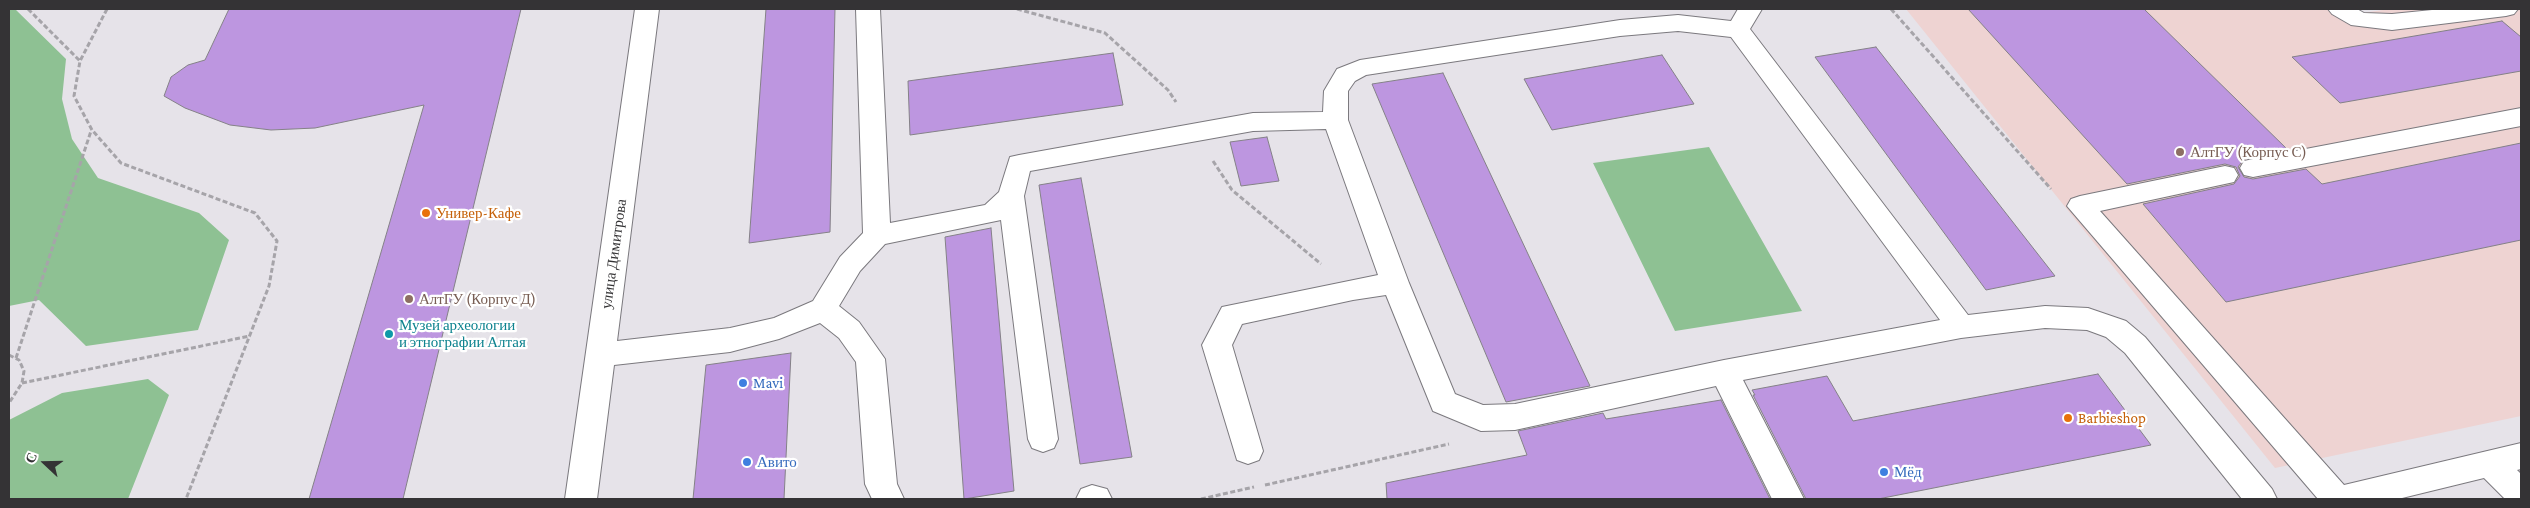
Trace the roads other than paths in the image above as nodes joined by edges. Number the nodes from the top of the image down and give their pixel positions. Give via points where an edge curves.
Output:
1 (647, 9) edge
2 (868, 9) edge
3 (2340, 9) edge
4 (2506, 9) edge
5 (1744, 20) edge
6 (2521, 117) edge
7 (1334, 120) junction
8 (2253, 168) dead end
9 (2225, 175) dead end
10 (1011, 196) junction
11 (877, 236) junction
12 (1395, 283) junction
13 (823, 309) junction
14 (1961, 328) junction
15 (600, 355) junction
16 (1724, 372) junction
17 (1043, 439) dead end
18 (1248, 451) dead end
19 (2521, 456) edge
20 (2490, 463) junction
21 (2521, 496) edge
22 (581, 499) edge
23 (888, 499) edge
24 (1788, 499) edge
25 (2261, 499) edge
26 (2336, 499) edge
27 (2343, 499) edge

1 - 15 street, улица Димитрова
2 - 11 street
3 - 4 street via 2359,20 2392,22
5 - 7 street via 1620,28 1360,68 1346,75 1336,92
5 - 14 street
6 - 8 street
7 - 10 street via 1254,122 1019,164
7 - 12 street
9 - 26 street via 2080,206
10 - 11 street via 994,213
10 - 17 street
11 - 13 street via 850,264
12 - 16 street via 1444,402 1482,418 1515,417
12 - 18 street via 1232,315 1217,345
13 - 15 street via 779,328 730,340
13 - 23 street via 849,330 870,359 881,484
14 - 16 street
14 - 25 street via 2044,317 2088,319 2116,329 2134,345
15 - 22 street, улица Димитрова
16 - 24 street
19 - 20 street
20 - 21 street
20 - 27 street

